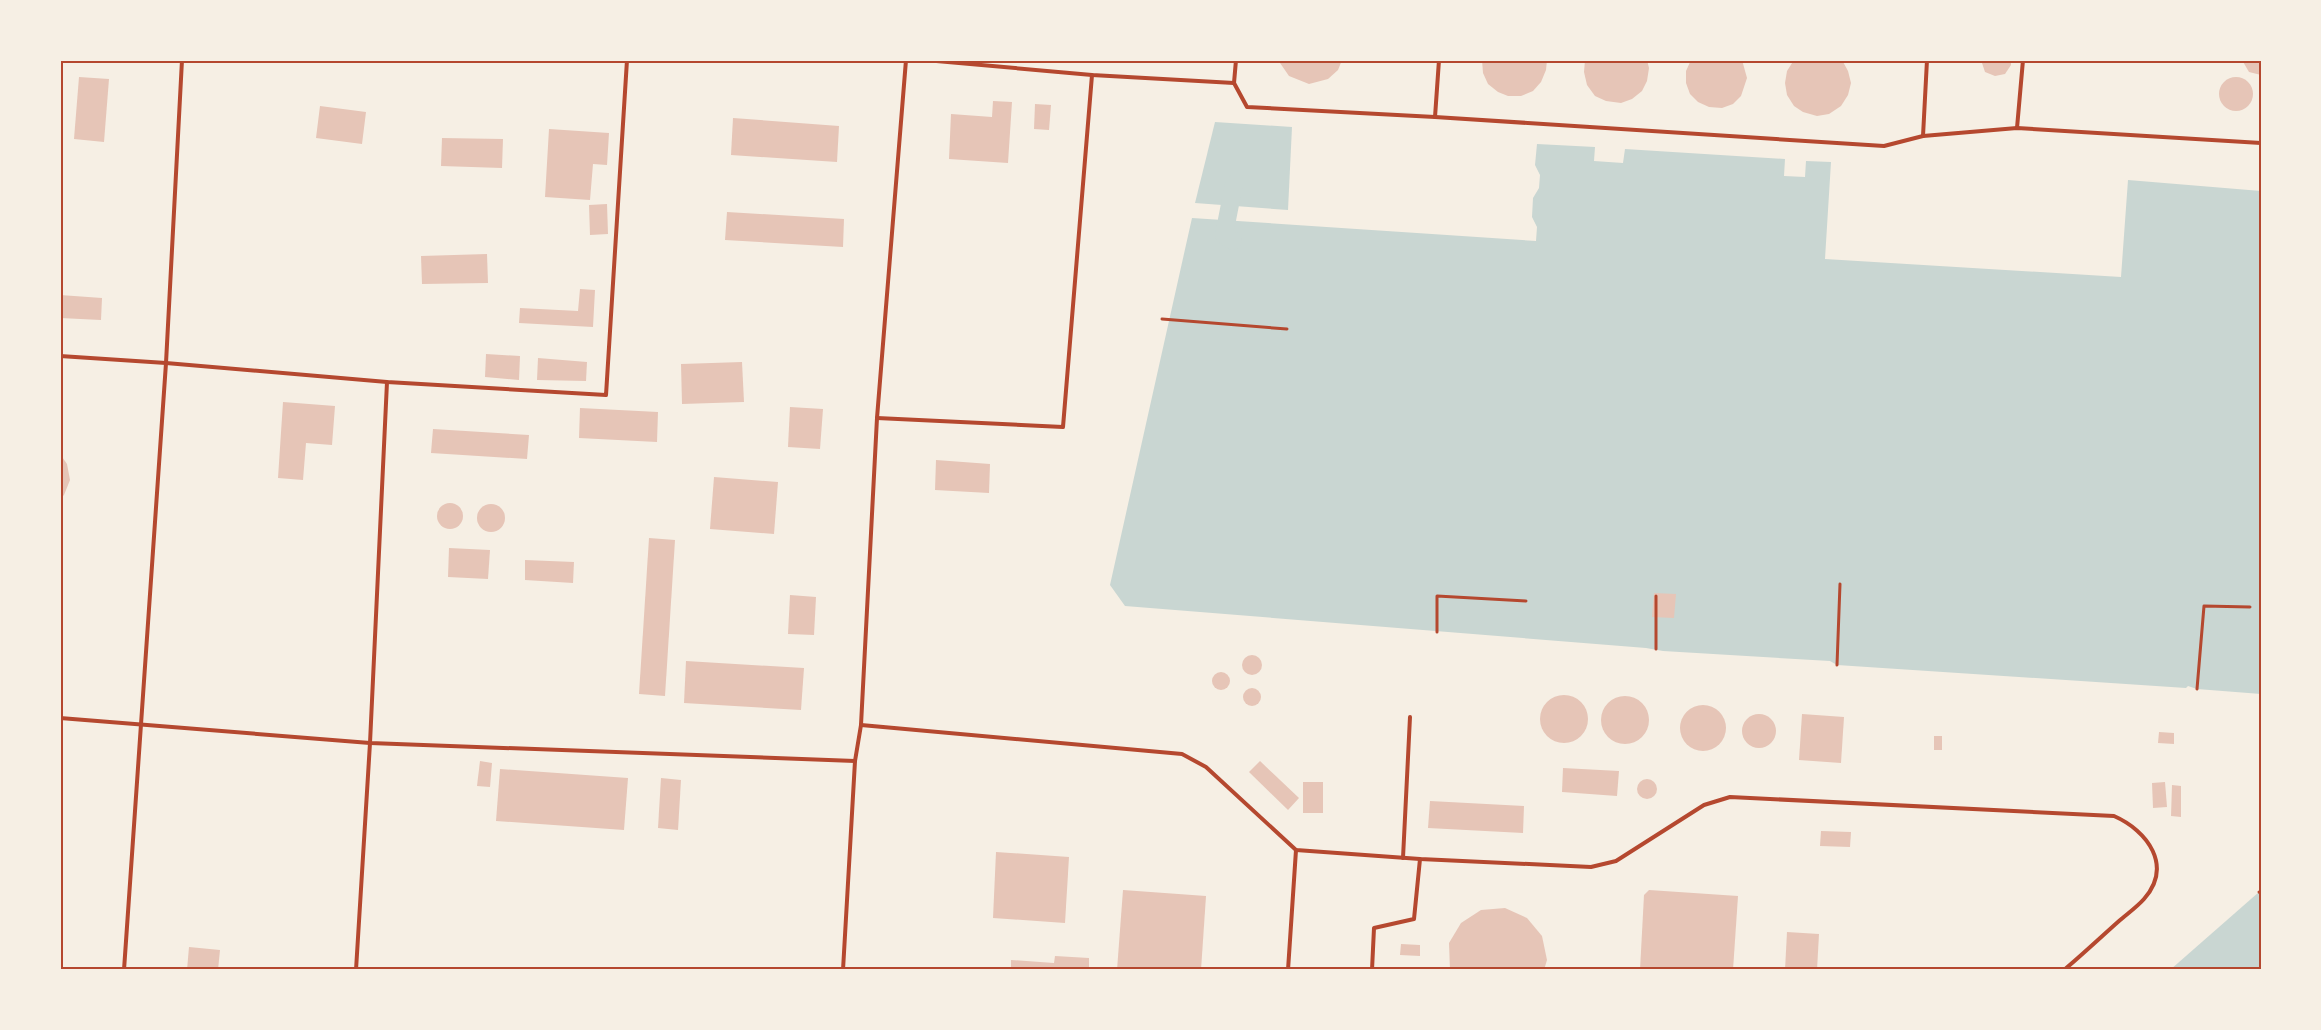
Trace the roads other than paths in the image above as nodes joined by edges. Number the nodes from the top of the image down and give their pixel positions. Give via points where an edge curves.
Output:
1 (182, 60) edge
2 (627, 60) edge
3 (906, 60) edge
4 (925, 60) edge
5 (1236, 60) edge
6 (1439, 60) edge
7 (1927, 60) edge
8 (2023, 60) edge
9 (1092, 75) junction
10 (1234, 83) junction
11 (1435, 117) junction
12 (2017, 128) junction
13 (1923, 136) junction
14 (2261, 143) edge
15 (60, 356) edge
16 (166, 363) junction
17 (387, 382) junction
18 (877, 418) junction
19 (1410, 717) dead end
20 (60, 718) edge
21 (140, 723) junction
22 (861, 725) junction
23 (370, 742) junction
24 (855, 761) junction
25 (1296, 850) junction
26 (1403, 858) junction
27 (1420, 859) junction
28 (124, 970) edge
29 (356, 970) edge
30 (843, 970) edge
31 (1288, 970) edge
32 (1372, 970) edge
33 (2064, 970) edge

1 - 16 lane
2 - 17 lane via 606,395
3 - 18 lane
4 - 9 lane
5 - 10 lane
6 - 11 lane
7 - 13 lane
8 - 12 lane
9 - 10 lane
9 - 18 lane via 1063,428
10 - 11 lane via 1247,107
11 - 13 lane via 1884,146
12 - 13 lane
12 - 14 lane
15 - 16 lane
16 - 17 lane
16 - 21 lane
17 - 23 lane
18 - 22 lane
19 - 26 lane
20 - 21 lane
21 - 23 lane
21 - 28 lane
22 - 24 lane
22 - 25 lane via 1182,754 1206,767
23 - 24 lane
23 - 29 lane
24 - 30 lane
25 - 26 lane
25 - 31 lane
26 - 27 lane
27 - 32 lane via 1414,919 1374,928
27 - 33 lane via 1591,867 1616,861 1704,805 1730,796 2114,816 2130,823 2152,848 2156,877 2144,899

